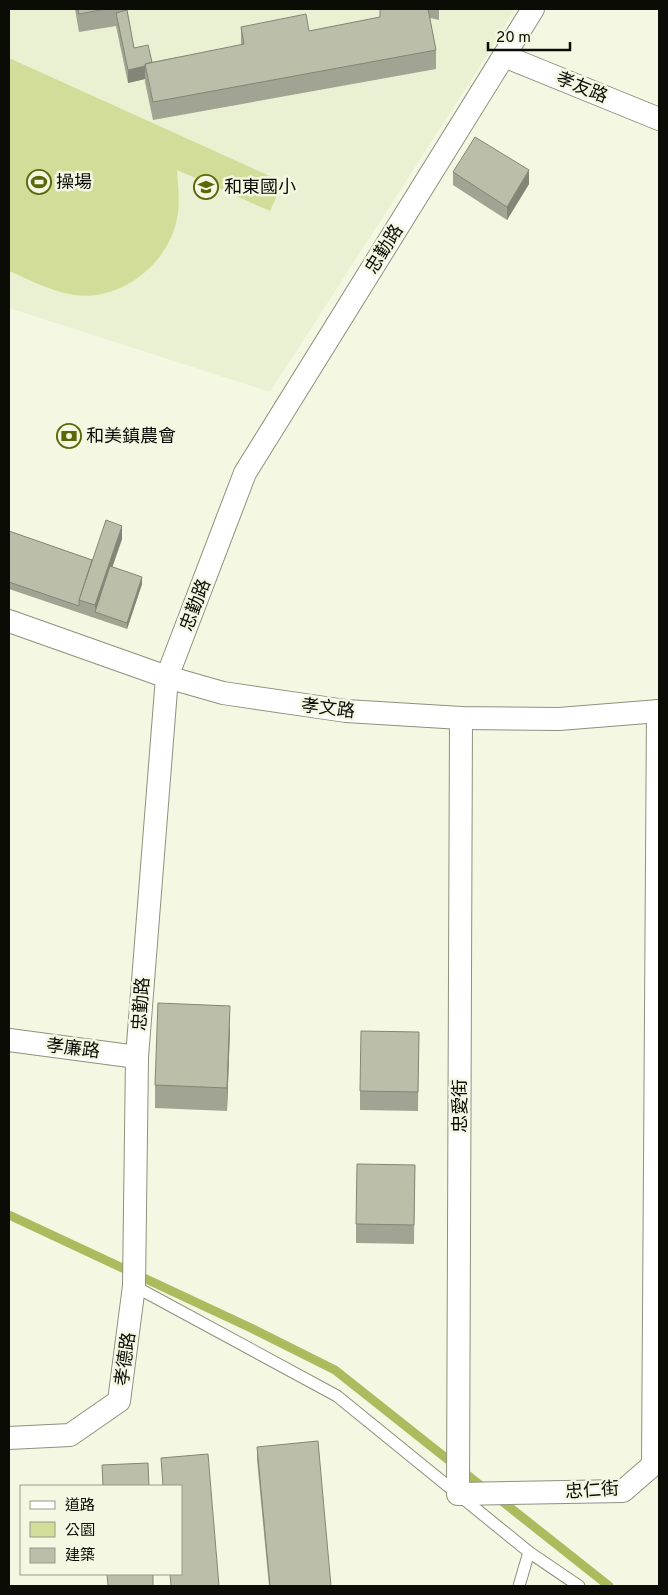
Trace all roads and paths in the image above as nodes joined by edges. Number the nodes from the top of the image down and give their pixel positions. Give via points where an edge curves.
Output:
1 (533, 9) edge
2 (504, 56) junction
3 (659, 119) edge
4 (9, 621) edge
5 (167, 677) junction
6 (659, 711) edge
7 (461, 718) junction
8 (9, 1040) edge
9 (137, 1057) junction
10 (134, 1286) junction
11 (9, 1438) edge
12 (458, 1494) junction
13 (529, 1552) junction
14 (519, 1586) edge
15 (578, 1586) edge

1 - 2 street, 忠勤路
2 - 3 street, 孝友路
2 - 5 street, 忠勤路 via 245,473
4 - 5 street, 孝文路
5 - 7 street, 孝文路 via 224,693 346,711
5 - 9 street, 忠勤路
6 - 7 street, 孝文路 via 559,719
6 - 12 street, 忠仁街 via 653,1465 623,1491
7 - 12 street, 忠愛街
8 - 9 street, 孝廉路
9 - 10 street, 忠勤路
10 - 11 street, 孝德路 via 119,1400 70,1435
10 - 12 lane via 336,1396
12 - 13 lane
13 - 14 lane
13 - 15 lane

